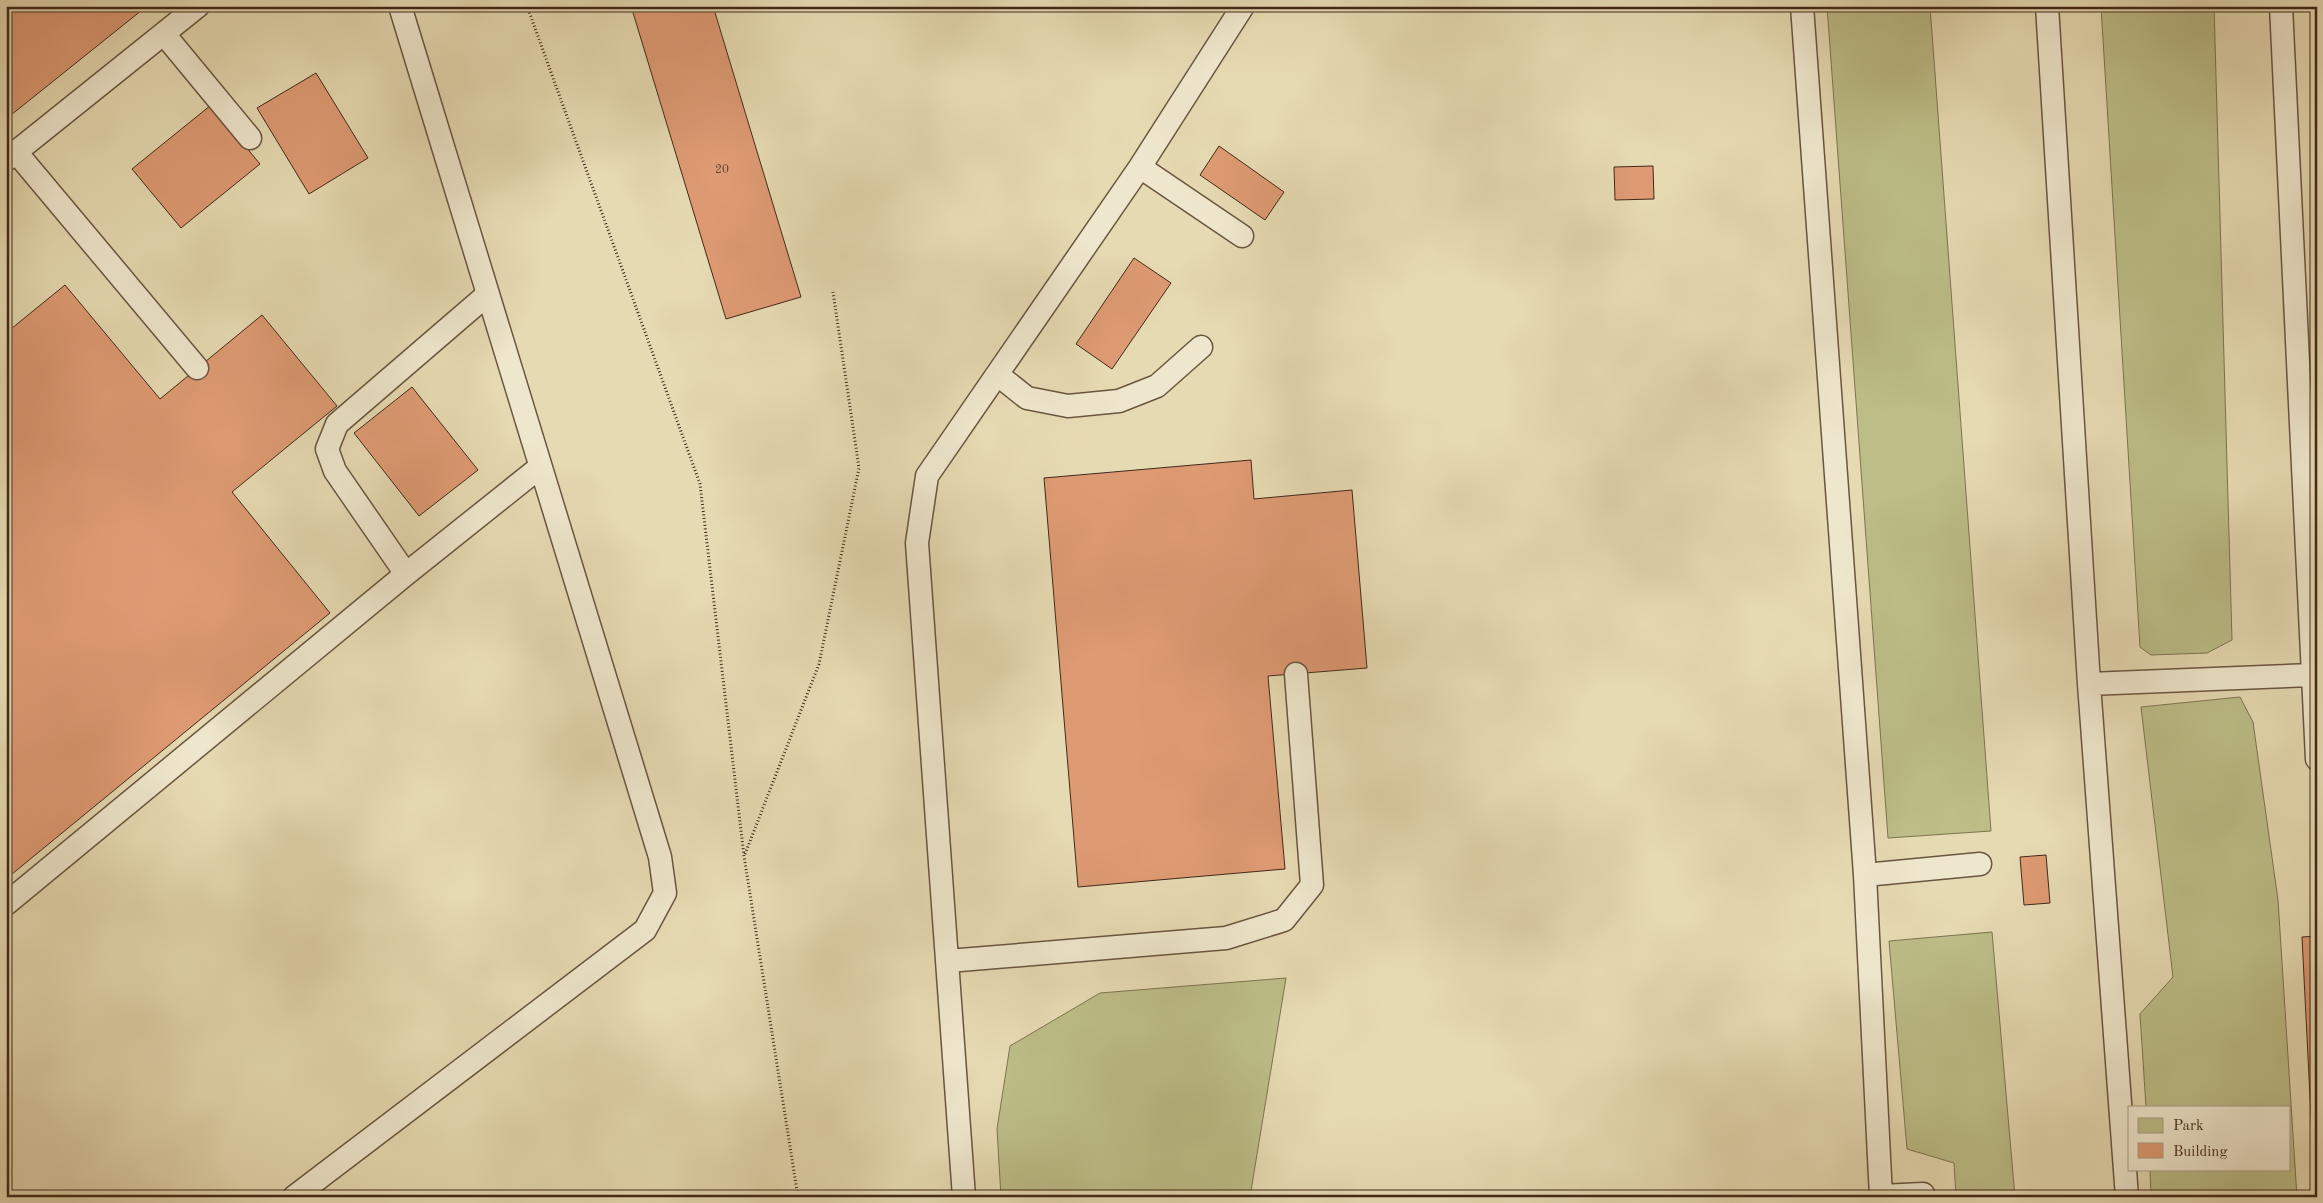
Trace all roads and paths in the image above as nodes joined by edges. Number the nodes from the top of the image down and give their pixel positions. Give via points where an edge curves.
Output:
1 (198, 6) edge
2 (400, 6) edge
3 (527, 6) edge
4 (1243, 6) edge
5 (1802, 6) edge
6 (2047, 6) edge
7 (2281, 6) edge
8 (164, 34) junction
9 (250, 138) dead end
10 (11, 156) edge
11 (1140, 167) junction
12 (1242, 236) dead end
13 (833, 292) dead end
14 (488, 294) junction
15 (1201, 347) dead end
16 (197, 368) dead end
17 (998, 375) junction
18 (540, 466) junction
19 (406, 574) junction
20 (1296, 674) dead end
21 (2312, 674) junction
22 (2089, 684) junction
23 (2317, 759) edge
24 (744, 856) junction
25 (1980, 864) dead end
26 (1865, 875) junction
27 (6, 904) edge
28 (948, 961) junction
29 (1923, 1194) dead end
30 (1881, 1196) edge
31 (294, 1197) edge
32 (798, 1197) edge
33 (964, 1197) edge
34 (2127, 1197) edge

1 - 8 lane
2 - 14 lane
3 - 24 path via 700,484
4 - 11 lane
5 - 26 lane
6 - 22 lane
7 - 21 lane
8 - 9 lane
8 - 10 lane
10 - 16 lane
11 - 12 lane
11 - 17 lane
13 - 24 path via 858,468 819,664
14 - 18 lane
14 - 19 lane via 337,424 327,449 335,471
15 - 17 lane via 1156,386 1119,400 1068,406 1027,398
17 - 28 lane via 927,476 917,543
18 - 19 lane
18 - 31 lane via 660,857 665,894 645,930
19 - 27 lane
20 - 28 lane via 1312,885 1284,920 1226,938
21 - 22 lane
21 - 23 lane
22 - 34 lane
24 - 32 path
25 - 26 lane
26 - 30 lane
28 - 33 lane
29 - 30 lane

